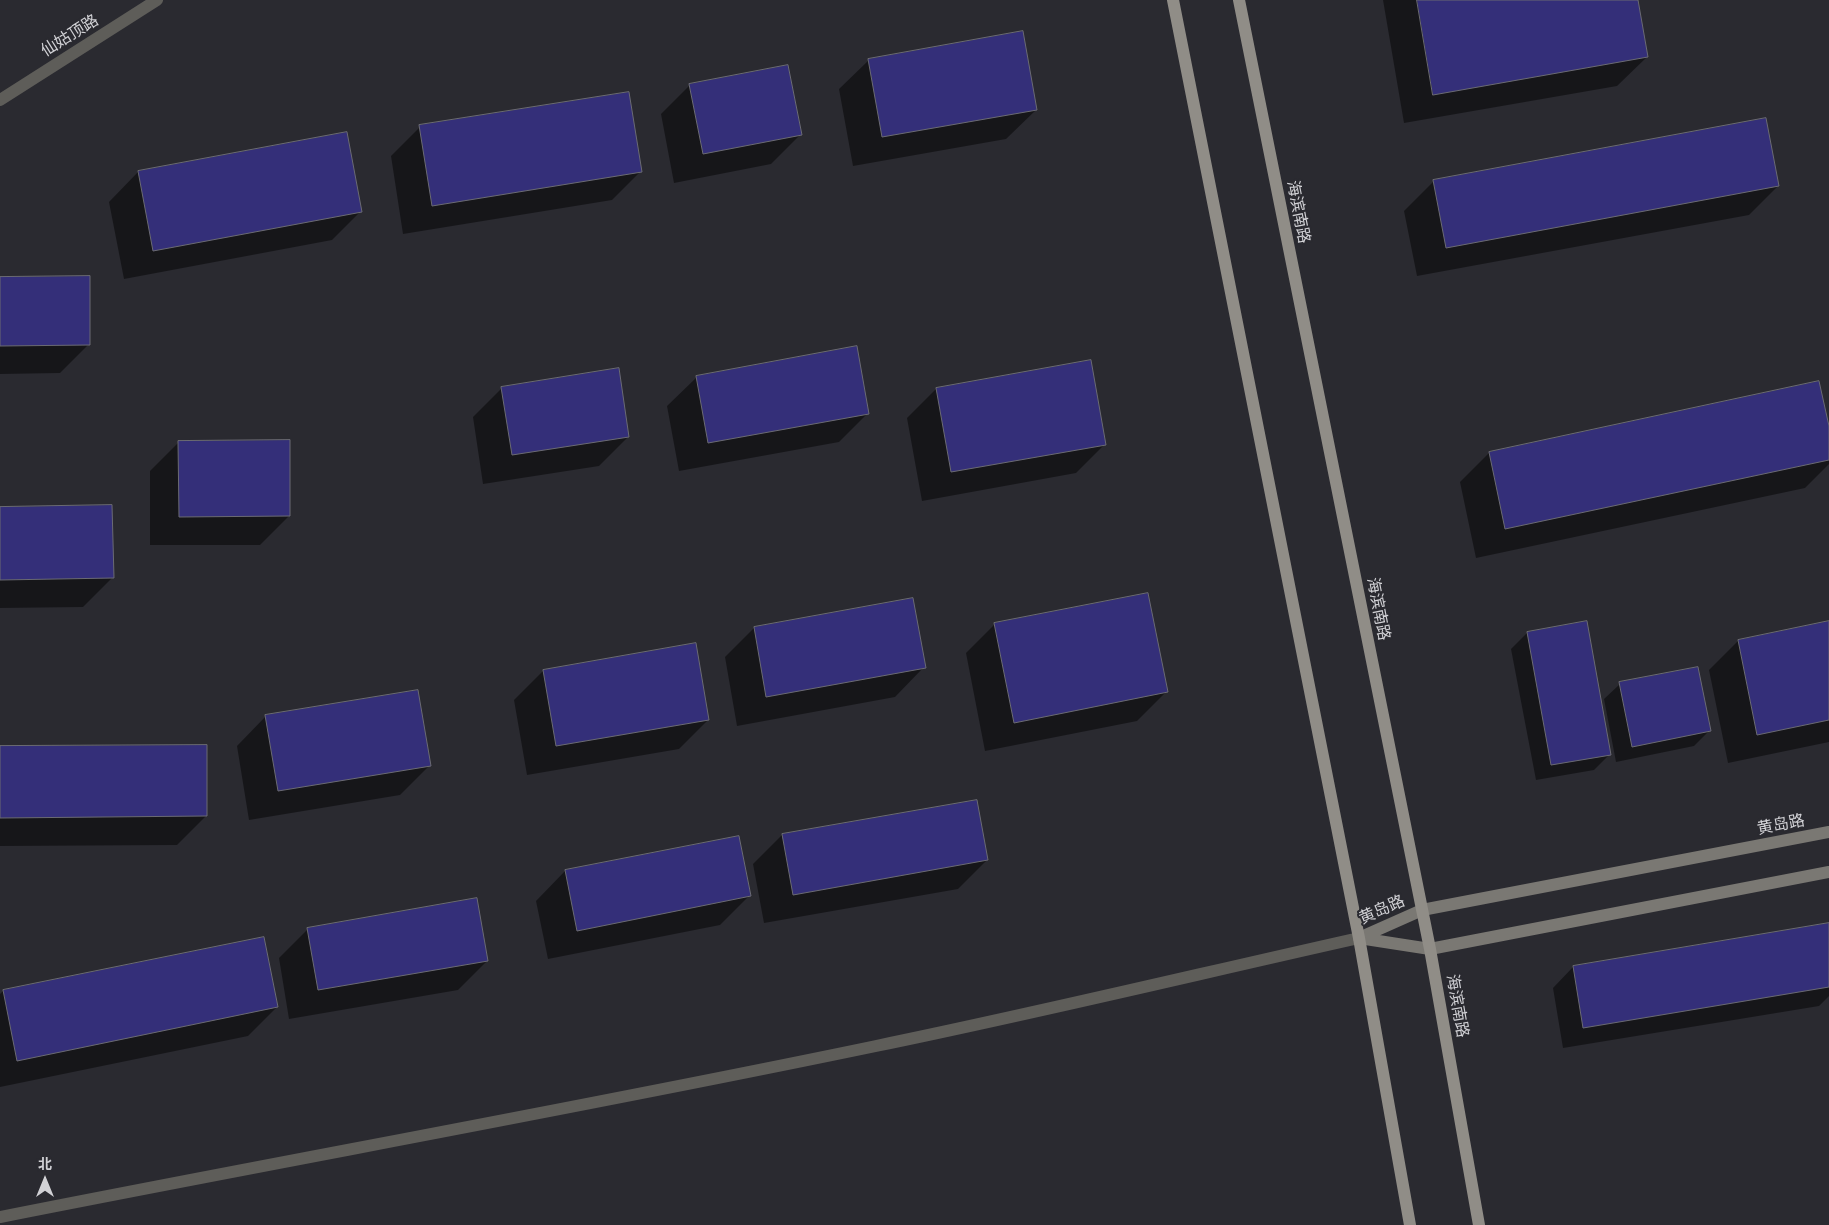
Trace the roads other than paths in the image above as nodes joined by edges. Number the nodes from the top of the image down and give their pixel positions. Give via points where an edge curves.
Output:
1 (157, 0) edge
2 (1173, 0) edge
3 (1239, 0) edge
4 (0, 100) edge
5 (1829, 832) edge
6 (1829, 872) edge
7 (1422, 910) junction
8 (1358, 938) junction
9 (1430, 949) junction
10 (0, 1217) edge
11 (1410, 1225) edge
12 (1479, 1225) edge

1 - 4 street, 仙姑顶路
2 - 8 main road
3 - 7 main road, 海滨南路
5 - 7 main road, 黄岛路
6 - 9 main road, 黄岛路
7 - 8 main road, 黄岛路
7 - 9 main road, 海滨南路
8 - 9 main road, 黄岛路
8 - 10 street via 879,1045 537,1115
8 - 11 main road
9 - 12 main road, 海滨南路

